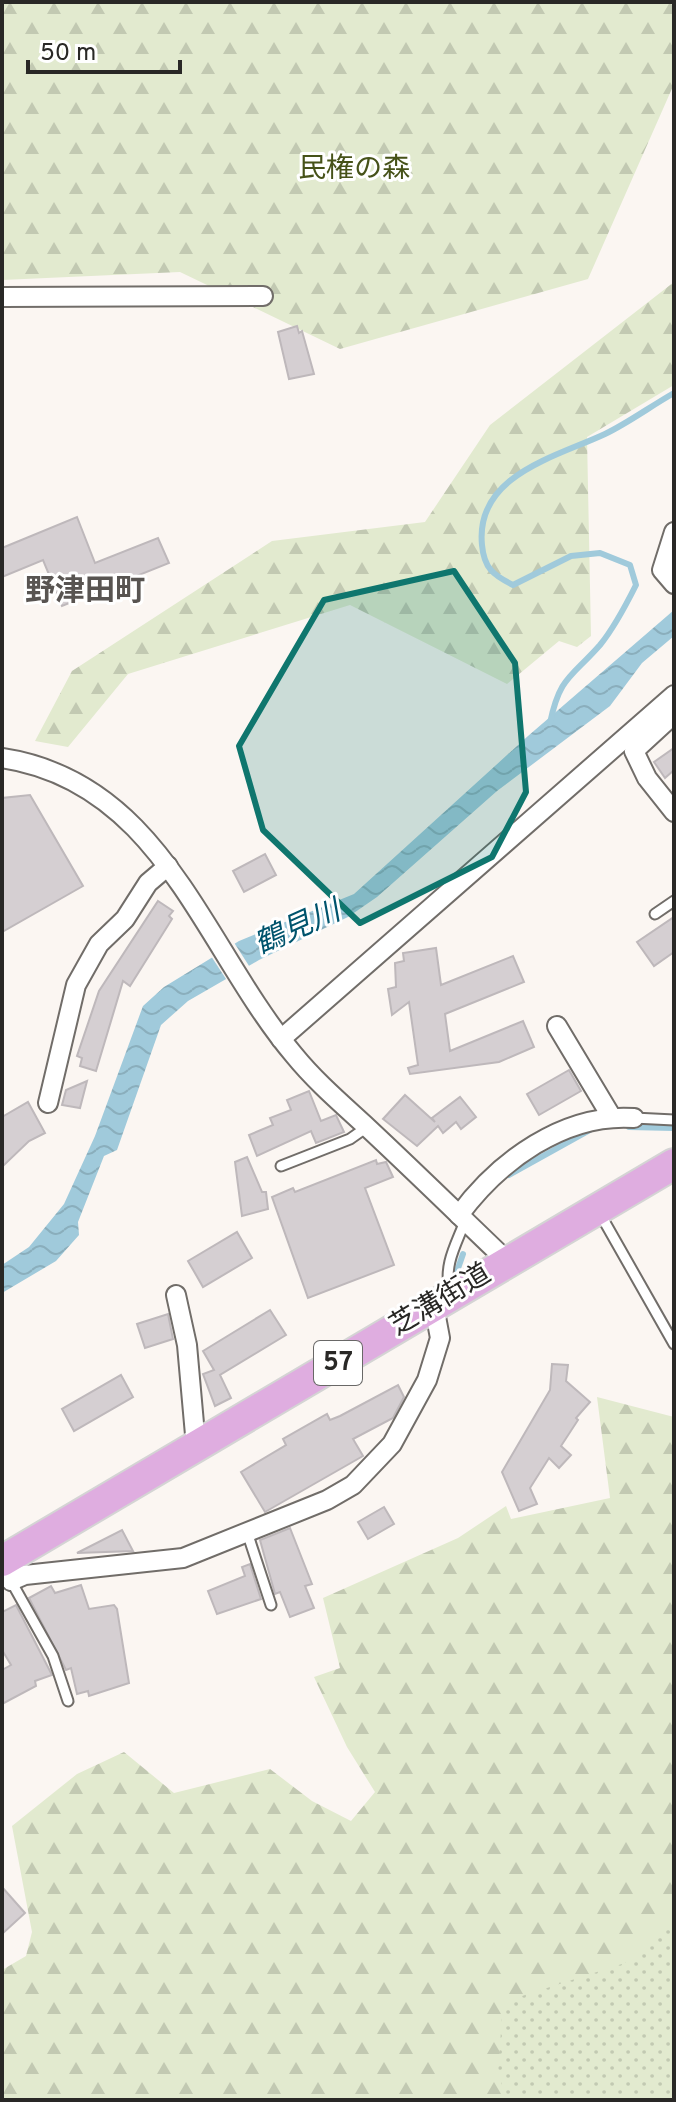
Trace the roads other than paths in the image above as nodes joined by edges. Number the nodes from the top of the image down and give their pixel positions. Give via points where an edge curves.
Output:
1 (263, 296) dead end
2 (2, 297) edge
3 (674, 532) edge
4 (674, 584) edge
5 (674, 695) edge
6 (674, 714) edge
7 (2, 758) edge
8 (674, 812) edge
9 (168, 866) junction
10 (674, 901) edge
11 (655, 914) dead end
12 (557, 1026) dead end
13 (278, 1035) junction
14 (48, 1103) dead end
15 (611, 1116) junction
16 (634, 1118) joint
17 (674, 1120) edge
18 (367, 1127) junction
19 (674, 1164) edge
20 (281, 1166) dead end
21 (598, 1209) junction
22 (462, 1218) junction
23 (508, 1262) junction
24 (176, 1295) dead end
25 (443, 1300) junction
26 (674, 1344) edge
27 (196, 1446) junction
28 (247, 1532) junction
29 (5, 1571) edge
30 (271, 1605) dead end
31 (68, 1701) dead end

1 - 2 street
3 - 4 street via 662,570
5 - 13 street
6 - 8 street via 634,751
7 - 9 street via 47,768 85,786 138,828
9 - 13 street
9 - 14 street via 99,944 76,985
10 - 11 lane
12 - 15 street
13 - 18 street via 313,1077
15 - 16 street
15 - 22 street via 565,1129 521,1154 492,1174
16 - 17 lane
18 - 20 lane
18 - 22 street
19 - 21 main road, 芝溝街道 / 57
21 - 23 main road, 芝溝街道 / 57
21 - 26 lane
22 - 23 street
22 - 25 lane
23 - 25 main road, 芝溝街道 / 57
24 - 27 street via 187,1345
25 - 27 main road, 芝溝街道 / 57
25 - 28 street via 440,1338 427,1380 375,1466 327,1500
27 - 29 main road, 芝溝街道 / 57
28 - 29 street via 168,1562 25,1575
28 - 30 lane
29 - 31 lane via 53,1656

